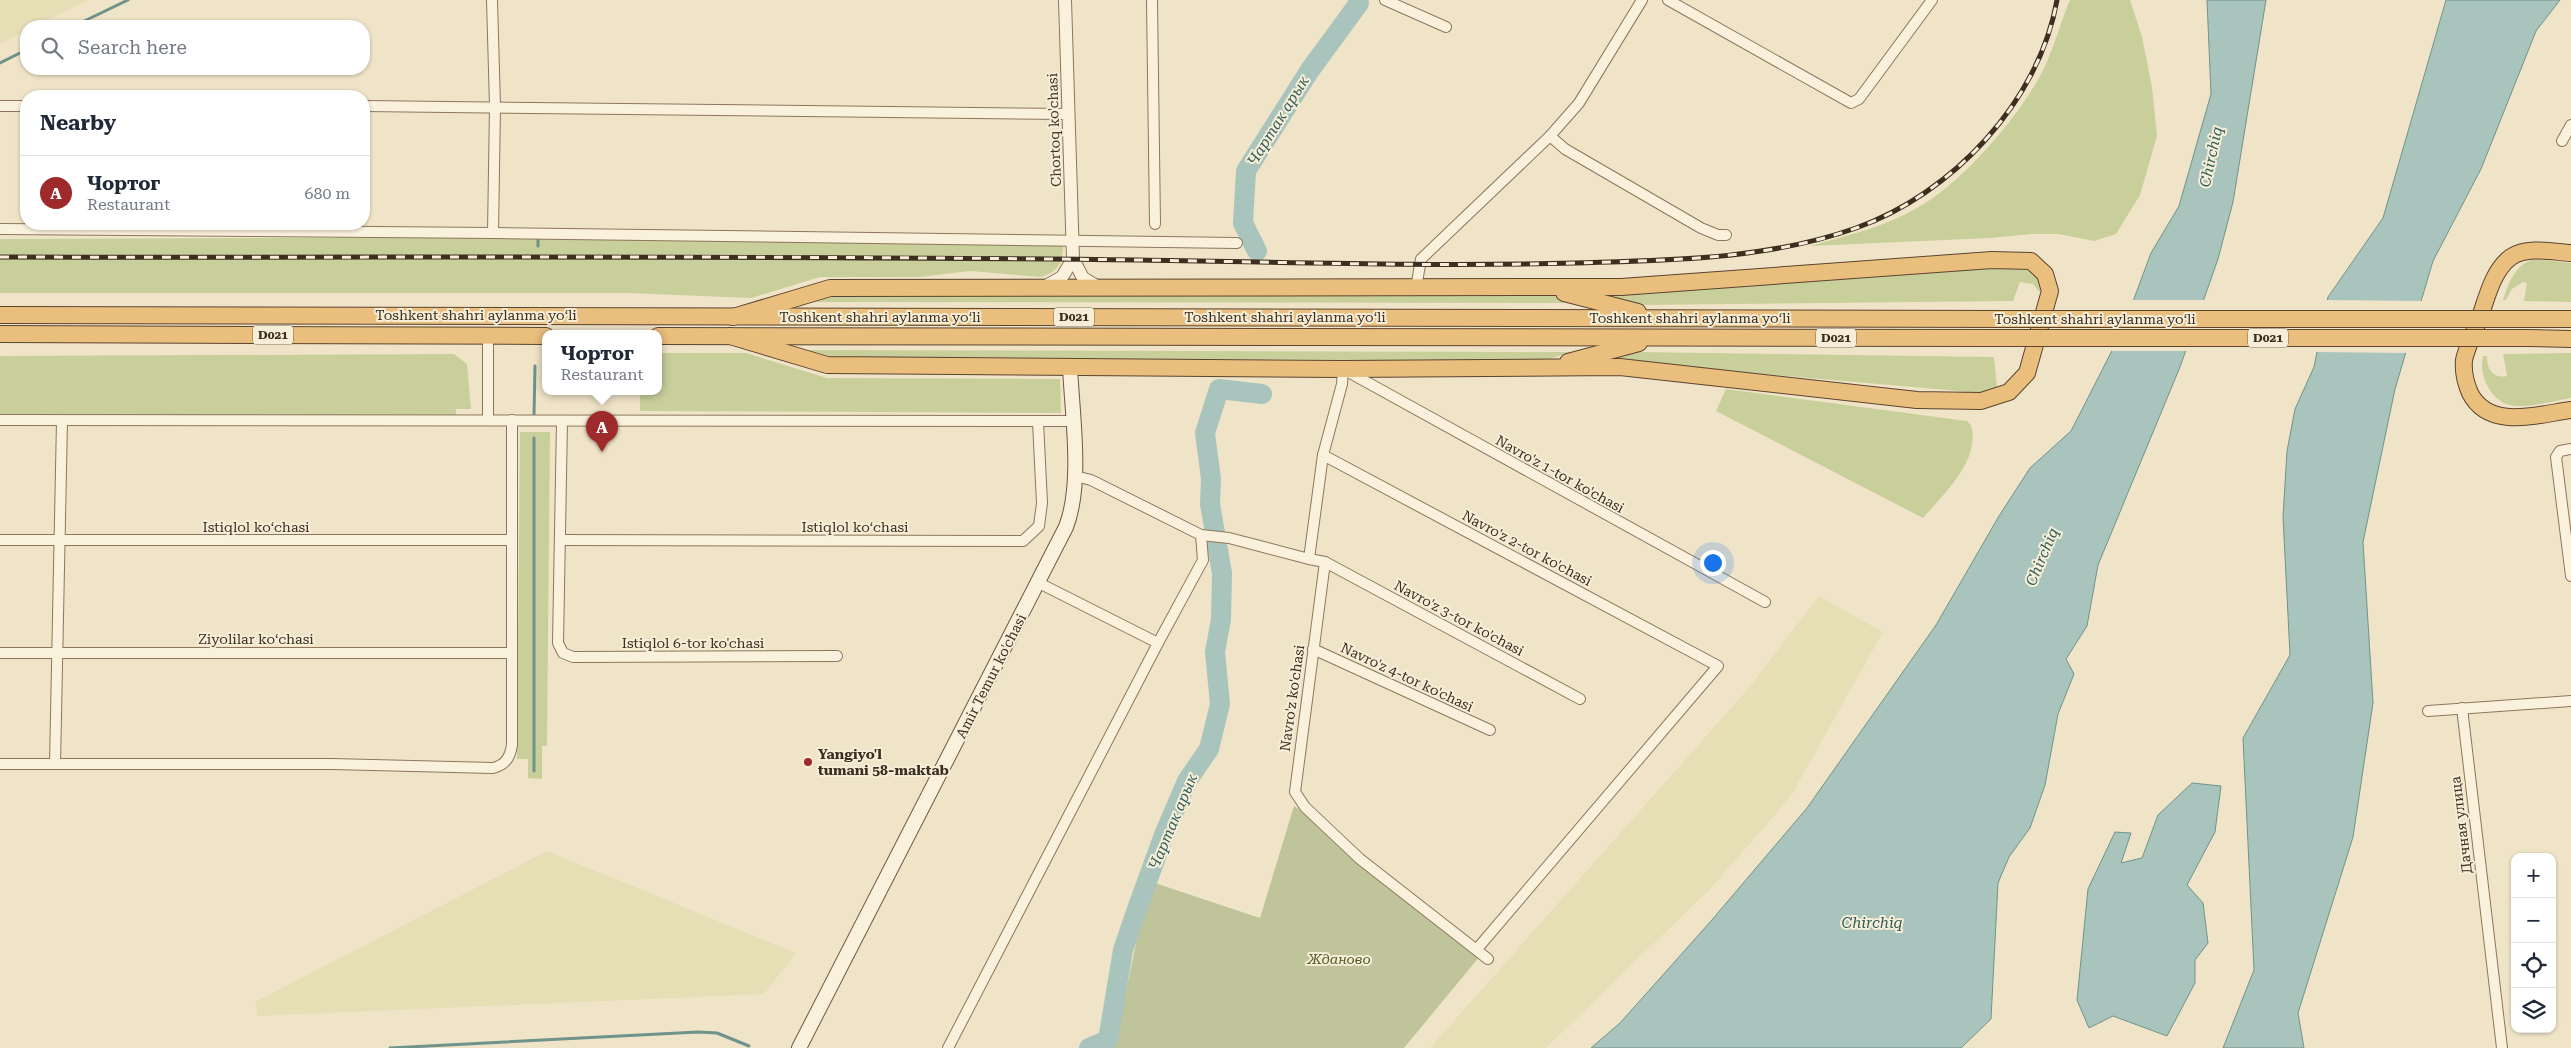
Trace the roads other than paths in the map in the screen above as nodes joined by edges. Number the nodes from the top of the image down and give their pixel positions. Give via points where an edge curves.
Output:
1 (492, 0) edge
2 (1065, 0) edge
3 (1152, 0) edge
4 (1385, 0) edge
5 (1642, 0) edge
6 (1668, 0) edge
7 (1932, 0) edge
8 (1446, 28) dead end
9 (0, 106) edge
10 (20, 106) edge
11 (370, 106) edge
12 (495, 106) junction
13 (1068, 114) junction
14 (2571, 125) edge
15 (1550, 136) junction
16 (2562, 142) dead end
17 (1155, 224) dead end
18 (0, 230) edge
19 (493, 233) junction
20 (1726, 235) dead end
21 (1072, 241) junction
22 (1237, 243) dead end
23 (2571, 253) edge
24 (1073, 260) junction
25 (1038, 288) junction
26 (1105, 288) junction
27 (1416, 288) junction
28 (1543, 288) junction
29 (0, 315) edge
30 (488, 315) junction
31 (733, 317) junction
32 (1660, 318) junction
33 (2571, 319) edge
34 (0, 334) edge
35 (488, 336) junction
36 (542, 336) edge
37 (662, 336) edge
38 (730, 336) junction
39 (1662, 337) junction
40 (2571, 338) edge
41 (1070, 367) junction
42 (1343, 368) junction
43 (1542, 368) junction
44 (2571, 410) edge
45 (0, 420) edge
46 (488, 420) junction
47 (512, 420) junction
48 (62, 421) junction
49 (562, 421) junction
50 (1072, 421) junction
51 (1038, 422) junction
52 (2571, 449) edge
53 (1323, 455) junction
54 (1075, 476) junction
55 (1204, 536) junction
56 (0, 540) edge
57 (60, 540) junction
58 (512, 540) junction
59 (560, 540) junction
60 (1309, 559) junction
61 (1325, 562) junction
62 (2571, 576) edge
63 (1039, 583) junction
64 (1765, 602) dead end
65 (1158, 643) junction
66 (1313, 649) junction
67 (59, 652) junction
68 (0, 653) edge
69 (512, 653) junction
70 (837, 656) dead end
71 (1580, 699) dead end
72 (2571, 701) edge
73 (2462, 708) junction
74 (2428, 711) dead end
75 (1490, 730) dead end
76 (0, 764) edge
77 (55, 764) junction
78 (1476, 949) junction
79 (1488, 959) dead end
80 (799, 1048) edge
81 (948, 1048) edge
82 (2502, 1048) edge

1 - 12 street
2 - 13 street, Chortoq ko'chasi
3 - 17 street
4 - 8 street
5 - 15 street via 1579,103
6 - 7 street via 1851,103 1859,99
9 - 10 street
11 - 12 street
12 - 13 street
12 - 19 street
13 - 21 street, Chortoq ko'chasi
14 - 16 street
15 - 20 street via 1565,149 1700,228
15 - 27 street via 1421,259
18 - 19 street
19 - 21 street
21 - 22 street
21 - 24 street, Chortoq ko'chasi
23 - 44 highway via 2525,252 2507,262 2493,283 2464,364 2466,384 2472,396 2479,406 2494,415 2512,418
24 - 25 street via 1057,282
24 - 26 street, Chortoq ko'chasi via 1087,282
25 - 26 highway
25 - 31 highway via 830,288
26 - 27 highway
27 - 28 highway
28 - 32 highway
28 - 43 highway via 1621,287 1973,261 2026,260 2036,264 2045,274 2050,291 2027,373 2009,392 1990,400 1917,400 1640,368
29 - 30 highway, Toshkent shahri aylanma yoʻli / D021
30 - 31 highway, Toshkent shahri aylanma yoʻli / D021
30 - 35 highway via 483,325
31 - 32 highway, Toshkent shahri aylanma yoʻli / D021
32 - 33 highway, Toshkent shahri aylanma yoʻli / D021, bridge
34 - 35 highway, Toshkent shahri aylanma yoʻli / D021
35 - 36 highway, Toshkent shahri aylanma yoʻli / D021
35 - 46 street
37 - 38 highway, Toshkent shahri aylanma yoʻli / D021
38 - 39 highway, Toshkent shahri aylanma yoʻli / D021
38 - 41 highway via 827,365
39 - 40 highway, Toshkent shahri aylanma yoʻli / D021, bridge
39 - 43 highway
41 - 42 highway
41 - 50 main road, Amir Temur ko'chasi
42 - 43 highway
42 - 53 street via 1342,384
42 - 64 street, Navro'z 1-tor ko'chasi
45 - 48 street
46 - 47 street
46 - 48 street
47 - 49 street
47 - 58 street
48 - 57 street
49 - 51 street
49 - 59 street
50 - 51 street
50 - 54 main road, Amir Temur ko'chasi
51 - 59 street, Istiqlol koʻchasi via 1042,503 1039,526 1023,541
52 - 62 street via 2560,451 2556,457
53 - 60 street
53 - 78 street, Navro'z 2-tor ko'chasi via 1718,666
54 - 55 street via 1090,480
54 - 63 main road, Amir Temur ko'chasi via 1070,518
55 - 60 street via 1229,538
55 - 65 street via 1203,560
56 - 57 street, Istiqlol koʻchasi
57 - 58 street, Istiqlol koʻchasi
57 - 67 street
58 - 69 street
59 - 70 street, Istiqlol 6-tor ko'chasi via 558,643 563,653 573,657
60 - 61 street
61 - 66 street, Navro'z ko'chasi
61 - 71 street, Navro'z 3-tor ko'chasi
63 - 65 street
63 - 80 main road, Amir Temur ko'chasi
65 - 81 street
66 - 75 street, Navro'z 4-tor ko'chasi
66 - 78 street, Navro'z ko'chasi via 1296,778 1298,798 1360,858
67 - 68 street, Ziyolilar koʻchasi
67 - 69 street, Ziyolilar koʻchasi
67 - 77 street
69 - 77 street via 511,751 505,762 493,768 332,764
72 - 73 street
73 - 74 street
73 - 82 street, Дачная улица
76 - 77 street
78 - 79 street, Navro'z ko'chasi

